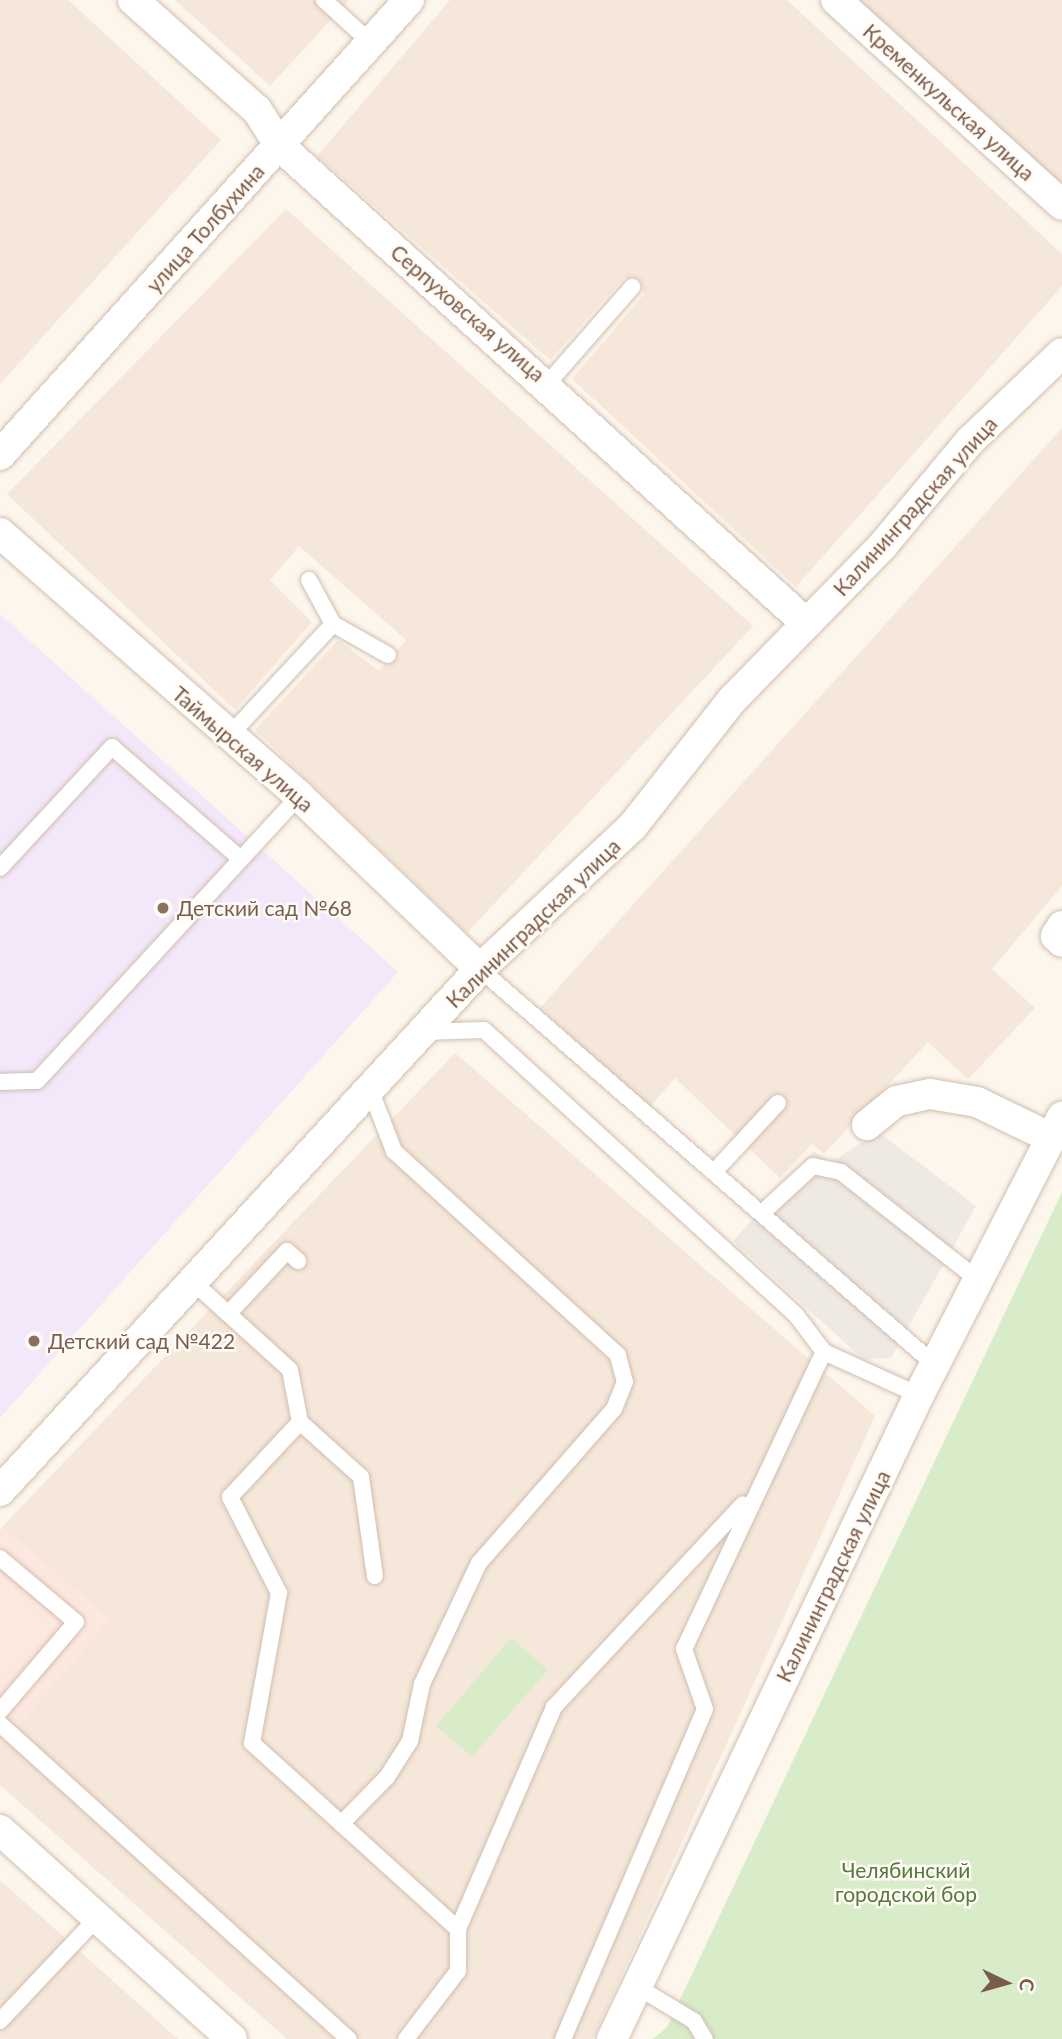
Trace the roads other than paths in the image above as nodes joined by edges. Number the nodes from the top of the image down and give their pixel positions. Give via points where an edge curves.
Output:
1 (133, 0) edge
2 (324, 0) edge
3 (409, 0) edge
4 (836, 0) edge
5 (370, 43) junction
6 (280, 146) junction
7 (1062, 205) edge
8 (632, 287) dead end
9 (1062, 352) edge
10 (548, 383) junction
11 (0, 455) edge
12 (0, 533) edge
13 (309, 580) dead end
14 (333, 624) junction
15 (807, 624) junction
16 (388, 655) dead end
17 (228, 737) junction
18 (299, 796) junction
19 (241, 859) junction
20 (0, 868) edge
21 (1062, 926) edge
22 (1062, 942) edge
23 (480, 970) junction
24 (424, 1032) junction
25 (0, 1082) edge
26 (370, 1088) junction
27 (778, 1103) dead end
28 (867, 1125) dead end
29 (1057, 1128) edge
30 (714, 1172) junction
31 (762, 1213) junction
32 (298, 1261) dead end
33 (978, 1280) junction
34 (192, 1281) junction
35 (228, 1314) junction
36 (824, 1352) junction
37 (935, 1365) junction
38 (919, 1395) junction
39 (300, 1422) junction
40 (0, 1491) edge
41 (752, 1494) junction
42 (0, 1558) edge
43 (375, 1576) dead end
44 (0, 1711) edge
45 (0, 1724) edge
46 (341, 1824) junction
47 (0, 1830) edge
48 (99, 1916) junction
49 (458, 1929) junction
50 (636, 1986) junction
51 (0, 2021) edge
52 (232, 2039) edge
53 (349, 2039) edge
54 (406, 2039) edge
55 (563, 2039) edge
56 (612, 2039) edge
57 (705, 2039) edge

1 - 6 street, Серпуховская улица via 257,110
2 - 5 lane
3 - 5 street, улица Толбухина
4 - 7 street, Кременкульская улица
5 - 6 street, улица Толбухина
6 - 10 street, Серпуховская улица
6 - 11 street, улица Толбухина
8 - 10 lane
9 - 15 street, Калининградская улица via 970,441 883,545
10 - 15 street, Серпуховская улица
12 - 17 street, Таймырская улица
13 - 14 lane
14 - 16 lane
14 - 17 lane
15 - 23 street, Калининградская улица via 732,699 632,827
17 - 18 street, Таймырская улица
18 - 19 lane
18 - 23 street, Таймырская улица
19 - 20 lane via 112,747
19 - 25 lane via 37,1081
21 - 22 street via 1056,936
23 - 24 street, Калининградская улица
23 - 30 lane
24 - 26 street, Калининградская улица
24 - 36 lane via 484,1030 796,1315
26 - 34 street, Калининградская улица
26 - 46 lane via 394,1151 618,1355 625,1382 614,1409 479,1563 422,1684 410,1741 387,1777
27 - 30 lane
28 - 29 street via 897,1101 930,1094 977,1102
29 - 33 street, Калининградская улица
30 - 31 lane
31 - 33 lane via 813,1166 841,1172
31 - 37 lane
32 - 35 lane via 287,1251
33 - 37 street, Калининградская улица
34 - 35 lane
34 - 40 street, Калининградская улица
35 - 39 lane via 290,1370
36 - 38 lane
36 - 41 lane
37 - 38 street, Калининградская улица
38 - 50 street, Калининградская улица
39 - 43 lane via 361,1477
39 - 46 lane via 230,1497 279,1593 252,1743
41 - 49 lane via 554,1707
41 - 55 lane via 684,1649 705,1709
42 - 44 lane via 76,1622
45 - 53 lane
46 - 49 lane
47 - 48 street
48 - 51 lane
48 - 52 street
49 - 54 lane via 458,1971
50 - 56 street, Калининградская улица
50 - 57 lane via 694,2021

